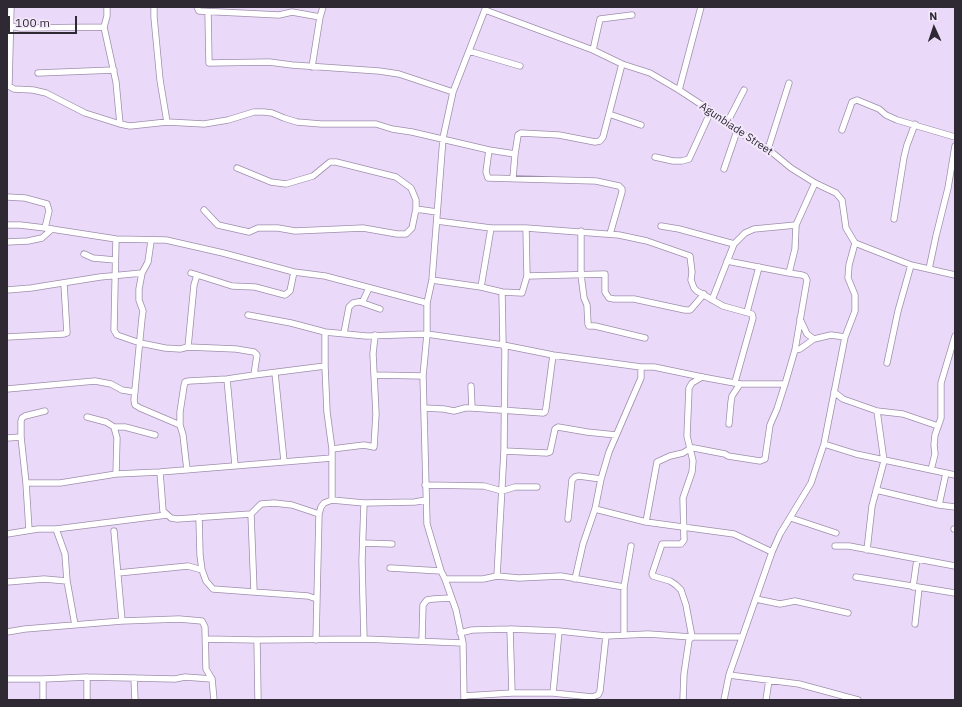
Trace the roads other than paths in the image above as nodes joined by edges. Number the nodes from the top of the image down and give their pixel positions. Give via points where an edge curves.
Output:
1 (11, 7) edge
2 (108, 7) edge
3 (154, 7) edge
4 (196, 7) edge
5 (323, 7) edge
6 (701, 7) edge
7 (485, 8) edge
8 (208, 12) junction
9 (632, 15) dead end
10 (320, 17) junction
11 (11, 26) junction
12 (104, 27) junction
13 (592, 50) junction
14 (469, 51) junction
15 (622, 64) junction
16 (520, 66) dead end
17 (312, 67) junction
18 (114, 70) junction
19 (38, 73) dead end
20 (790, 83) dead end
21 (8, 85) edge
22 (679, 90) junction
23 (744, 90) dead end
24 (453, 92) junction
25 (711, 111) junction
26 (609, 114) junction
27 (167, 122) junction
28 (727, 123) junction
29 (120, 124) junction
30 (641, 124) dead end
31 (915, 124) junction
32 (842, 130) dead end
33 (737, 131) junction
34 (955, 137) edge
35 (443, 138) junction
36 (955, 146) edge
37 (489, 150) junction
38 (768, 150) junction
39 (515, 154) junction
40 (655, 157) dead end
41 (237, 168) dead end
42 (724, 169) dead end
43 (513, 178) junction
44 (815, 183) junction
45 (948, 188) junction
46 (955, 190) edge
47 (7, 197) edge
48 (416, 209) junction
49 (204, 210) dead end
50 (437, 212) junction
51 (894, 219) dead end
52 (437, 221) junction
53 (7, 225) edge
54 (796, 225) junction
55 (661, 226) dead end
56 (45, 228) junction
57 (491, 228) junction
58 (526, 228) junction
59 (52, 229) junction
60 (581, 231) junction
61 (610, 234) junction
62 (116, 239) junction
63 (151, 240) junction
64 (7, 242) edge
65 (855, 243) junction
66 (734, 244) junction
67 (84, 254) dead end
68 (115, 260) junction
69 (727, 261) junction
70 (911, 265) junction
71 (759, 267) junction
72 (929, 269) junction
73 (294, 272) junction
74 (142, 273) junction
75 (789, 274) junction
76 (581, 275) junction
77 (955, 275) edge
78 (527, 276) junction
79 (114, 277) junction
80 (432, 280) junction
81 (64, 284) junction
82 (481, 287) junction
83 (369, 288) junction
84 (7, 290) edge
85 (502, 292) junction
86 (704, 294) junction
87 (712, 300) junction
88 (360, 302) junction
89 (427, 303) junction
90 (380, 309) dead end
91 (747, 312) junction
92 (248, 315) dead end
93 (800, 319) junction
94 (325, 332) junction
95 (344, 334) junction
96 (427, 334) junction
97 (376, 335) junction
98 (7, 336) edge
99 (845, 336) junction
100 (955, 336) edge
101 (644, 338) dead end
102 (814, 339) junction
103 (140, 343) junction
104 (503, 346) junction
105 (188, 348) junction
106 (795, 350) junction
107 (553, 354) junction
108 (887, 363) dead end
109 (324, 366) junction
110 (641, 367) junction
111 (274, 373) junction
112 (254, 375) junction
113 (375, 375) junction
114 (423, 376) junction
115 (702, 377) junction
116 (227, 378) junction
117 (737, 383) junction
118 (785, 384) junction
119 (471, 386) dead end
120 (7, 389) edge
121 (135, 392) junction
122 (834, 392) junction
123 (424, 408) junction
124 (472, 408) junction
125 (45, 411) dead end
126 (504, 411) junction
127 (877, 411) junction
128 (87, 417) dead end
129 (729, 424) dead end
130 (180, 425) junction
131 (938, 426) junction
132 (114, 427) junction
133 (155, 435) dead end
134 (616, 435) junction
135 (21, 437) junction
136 (7, 438) edge
137 (331, 439) junction
138 (824, 444) junction
139 (344, 447) junction
140 (691, 448) junction
141 (332, 449) junction
142 (504, 451) junction
143 (332, 458) junction
144 (284, 461) junction
145 (884, 461) junction
146 (236, 465) junction
147 (187, 470) junction
148 (931, 470) junction
149 (160, 472) junction
150 (946, 472) junction
151 (116, 474) junction
152 (955, 474) edge
153 (601, 479) junction
154 (26, 484) junction
155 (425, 485) junction
156 (537, 487) dead end
157 (876, 490) junction
158 (502, 491) junction
159 (332, 500) junction
160 (426, 500) junction
161 (364, 503) junction
162 (939, 505) junction
163 (955, 507) edge
164 (595, 508) junction
165 (251, 514) junction
166 (319, 514) junction
167 (167, 515) junction
168 (199, 517) junction
169 (790, 518) junction
170 (568, 519) dead end
171 (646, 522) junction
172 (684, 527) junction
173 (56, 529) junction
174 (29, 530) junction
175 (114, 531) dead end
176 (836, 533) dead end
177 (7, 534) edge
178 (363, 543) junction
179 (392, 544) dead end
180 (631, 546) dead end
181 (835, 546) dead end
182 (867, 550) junction
183 (772, 552) junction
184 (917, 559) junction
185 (955, 566) edge
186 (390, 568) dead end
187 (202, 570) junction
188 (441, 571) junction
189 (118, 573) junction
190 (497, 576) junction
191 (856, 577) dead end
192 (445, 579) junction
193 (575, 579) junction
194 (67, 580) junction
195 (7, 582) edge
196 (624, 587) junction
197 (916, 587) junction
198 (254, 591) junction
199 (955, 593) edge
200 (452, 598) junction
201 (317, 599) junction
202 (756, 599) junction
203 (848, 613) dead end
204 (122, 621) junction
205 (915, 624) dead end
206 (75, 625) junction
207 (510, 629) junction
208 (559, 630) junction
209 (7, 632) edge
210 (460, 633) junction
211 (624, 635) junction
212 (606, 636) junction
213 (692, 637) junction
214 (742, 637) junction
215 (364, 639) junction
216 (206, 640) junction
217 (258, 640) junction
218 (316, 640) junction
219 (422, 641) junction
220 (463, 643) junction
221 (729, 675) junction
222 (87, 677) junction
223 (134, 678) junction
224 (7, 679) edge
225 (43, 679) junction
226 (212, 679) junction
227 (769, 680) junction
228 (512, 693) junction
229 (553, 693) junction
230 (464, 698) edge
231 (43, 700) edge
232 (87, 700) edge
233 (135, 700) edge
234 (214, 700) edge
235 (258, 700) edge
236 (683, 700) edge
237 (724, 700) edge
238 (766, 700) edge
239 (858, 700) edge

1 - 11 street
2 - 12 street
3 - 27 street via 160,80
4 - 8 street via 199,11
5 - 10 street
6 - 22 street
7 - 13 street, Agunbiade Street
7 - 14 street
8 - 10 street via 279,15 292,12
8 - 17 street via 209,63 269,62
9 - 13 street via 600,19
10 - 17 street
11 - 12 street
11 - 21 street
12 - 18 street
13 - 15 street, Agunbiade Street
14 - 16 street
14 - 24 street
15 - 22 street, Agunbiade Street via 650,74
15 - 26 street
17 - 24 street via 389,72
18 - 19 street
18 - 29 street
20 - 38 street
21 - 29 street via 14,89 46,93 85,113
22 - 25 street, Agunbiade Street
23 - 28 street
24 - 35 street
25 - 28 street, Agunbiade Street
25 - 40 street via 689,159 673,161
26 - 30 street
26 - 39 street via 600,141 524,132 518,136
27 - 29 street via 130,126
27 - 35 street via 204,124 264,112 297,122 376,124
28 - 33 street, Agunbiade Street
31 - 32 street via 897,120 857,100 852,102
31 - 34 street
31 - 51 street via 904,156
33 - 38 street, Agunbiade Street
33 - 42 street
35 - 37 street
35 - 50 street
36 - 45 street
37 - 39 street
37 - 43 street via 487,177
38 - 44 street, Agunbiade Street
39 - 43 street
41 - 48 street via 272,182 286,184 313,176 330,162 336,162 396,177 411,188 416,200
43 - 61 street via 596,181 619,186 622,192
44 - 54 street
44 - 65 street, Agunbiade Street via 836,193 842,200 846,228
45 - 46 street
45 - 72 street
47 - 56 street via 25,198 47,204 49,210
48 - 49 street via 412,228 406,234 363,228 295,231 258,228 249,232 218,225
48 - 50 street
50 - 52 street
52 - 57 street
52 - 80 street
53 - 56 street
54 - 66 street via 749,230
54 - 75 street via 795,249
55 - 66 street
56 - 59 street
57 - 58 street
57 - 82 street
58 - 60 street
58 - 78 street
59 - 62 street
59 - 64 street via 42,238
60 - 61 street
60 - 76 street
61 - 86 street via 647,240 690,256 691,280 694,288
62 - 63 street
62 - 68 street
63 - 73 street via 166,240
63 - 74 street via 148,262
65 - 70 street
65 - 99 street via 848,278 855,295 855,311
66 - 69 street
67 - 68 street via 93,258
68 - 79 street
69 - 71 street
69 - 87 street
70 - 72 street
70 - 108 street
71 - 75 street
71 - 91 street
72 - 77 street
73 - 83 street via 325,276
73 - 105 street via 290,291 284,295 255,287 232,286 194,274
74 - 79 street
74 - 103 street via 139,300 143,311
75 - 93 street via 802,275 807,280
76 - 78 street
76 - 86 street via 605,274 605,292 609,298 634,299 685,310 690,310
76 - 101 street via 589,326
78 - 85 street via 522,293
79 - 81 street
79 - 103 street via 114,330 117,335
80 - 82 street
80 - 89 street
81 - 84 street
81 - 98 street via 67,333
82 - 85 street
83 - 88 street
83 - 89 street
85 - 104 street
86 - 87 street
87 - 91 street via 723,306
88 - 90 street
88 - 95 street via 349,307
89 - 96 street
91 - 117 street via 752,314 752,318
92 - 94 street
93 - 102 street via 807,334
93 - 106 street
94 - 95 street
94 - 109 street
95 - 97 street
96 - 97 street
96 - 104 street
96 - 114 street
97 - 113 street via 373,354
99 - 102 street via 831,335
99 - 122 street
100 - 131 street via 941,383 941,418
102 - 106 street
103 - 105 street via 175,349
103 - 121 street
104 - 107 street
104 - 126 street via 506,349
105 - 112 street via 254,352 257,355
106 - 118 street
107 - 110 street
107 - 126 street via 545,412
109 - 111 street
109 - 137 street
110 - 115 street via 654,367
110 - 134 street via 642,378
111 - 112 street
111 - 144 street
112 - 116 street
113 - 114 street
113 - 139 street via 374,447
114 - 123 street
115 - 117 street
115 - 140 street via 689,388 687,436
116 - 130 street via 185,382
116 - 146 street
117 - 118 street
117 - 129 street via 732,396
118 - 140 street via 770,425 765,459 760,461
119 - 124 street
120 - 121 street via 95,381
121 - 130 street via 135,405
122 - 127 street via 843,399
122 - 138 street
123 - 124 street via 454,411
123 - 155 street
124 - 126 street
125 - 135 street via 22,418
126 - 142 street
127 - 131 street via 903,414
127 - 145 street
128 - 132 street
130 - 147 street
131 - 148 street
132 - 133 street via 125,427
132 - 151 street via 117,438
134 - 142 street via 558,427 555,429 550,452
134 - 153 street
135 - 136 street
135 - 154 street
137 - 139 street
137 - 141 street
138 - 145 street
138 - 169 street via 812,483
139 - 141 street
140 - 171 street via 657,462
140 - 172 street via 692,472 684,498
141 - 143 street
142 - 158 street
143 - 144 street
143 - 159 street
144 - 146 street
145 - 148 street
145 - 157 street
146 - 147 street
147 - 149 street
148 - 150 street
149 - 151 street
149 - 167 street via 162,506
150 - 152 street
150 - 162 street
151 - 154 street via 60,483
153 - 164 street
153 - 170 street via 579,476 572,480
154 - 174 street
155 - 158 street via 484,486
155 - 160 street
156 - 158 street via 515,487
157 - 162 street
157 - 182 street
158 - 190 street
159 - 161 street
159 - 166 street via 324,503
160 - 161 street
160 - 188 street via 427,524
161 - 178 street
162 - 163 street
164 - 171 street
164 - 193 street
165 - 166 street via 261,504 274,502
165 - 168 street
165 - 198 street
166 - 201 street
167 - 168 street via 176,519
167 - 173 street
168 - 187 street
169 - 176 street
169 - 183 street
171 - 172 street
172 - 183 street via 734,534
172 - 213 street via 681,544 662,544 652,574 670,581 681,590
173 - 174 street
173 - 194 street via 65,554
174 - 177 street
175 - 189 street
178 - 179 street
178 - 215 street
180 - 196 street
181 - 182 street
182 - 184 street
183 - 202 street
184 - 185 street
184 - 197 street
186 - 188 street
187 - 189 street via 188,566
187 - 198 street via 206,581 213,588
188 - 192 street
189 - 204 street
190 - 192 street via 483,579
190 - 193 street via 562,576
191 - 197 street
192 - 200 street
193 - 196 street
194 - 195 street
194 - 206 street
196 - 211 street
197 - 199 street
197 - 205 street
198 - 201 street
200 - 210 street
200 - 219 street via 428,600 423,606
201 - 218 street
202 - 203 street via 780,604 795,601
202 - 214 street
204 - 206 street
204 - 216 street via 202,621
206 - 209 street
207 - 208 street
207 - 210 street via 472,630
207 - 228 street
208 - 212 street
208 - 229 street
210 - 220 street
211 - 212 street
211 - 213 street
212 - 229 street via 598,695 592,697
213 - 214 street
213 - 236 street via 689,640 684,674
214 - 221 street
215 - 218 street
215 - 219 street
216 - 217 street
216 - 226 street via 206,669
217 - 218 street
217 - 235 street
219 - 220 street
220 - 230 street
221 - 227 street
221 - 237 street
222 - 223 street
222 - 225 street
222 - 232 street
223 - 226 street
223 - 233 street
224 - 225 street
225 - 231 street
226 - 234 street
227 - 238 street
227 - 239 street via 799,684
228 - 229 street
228 - 230 street

